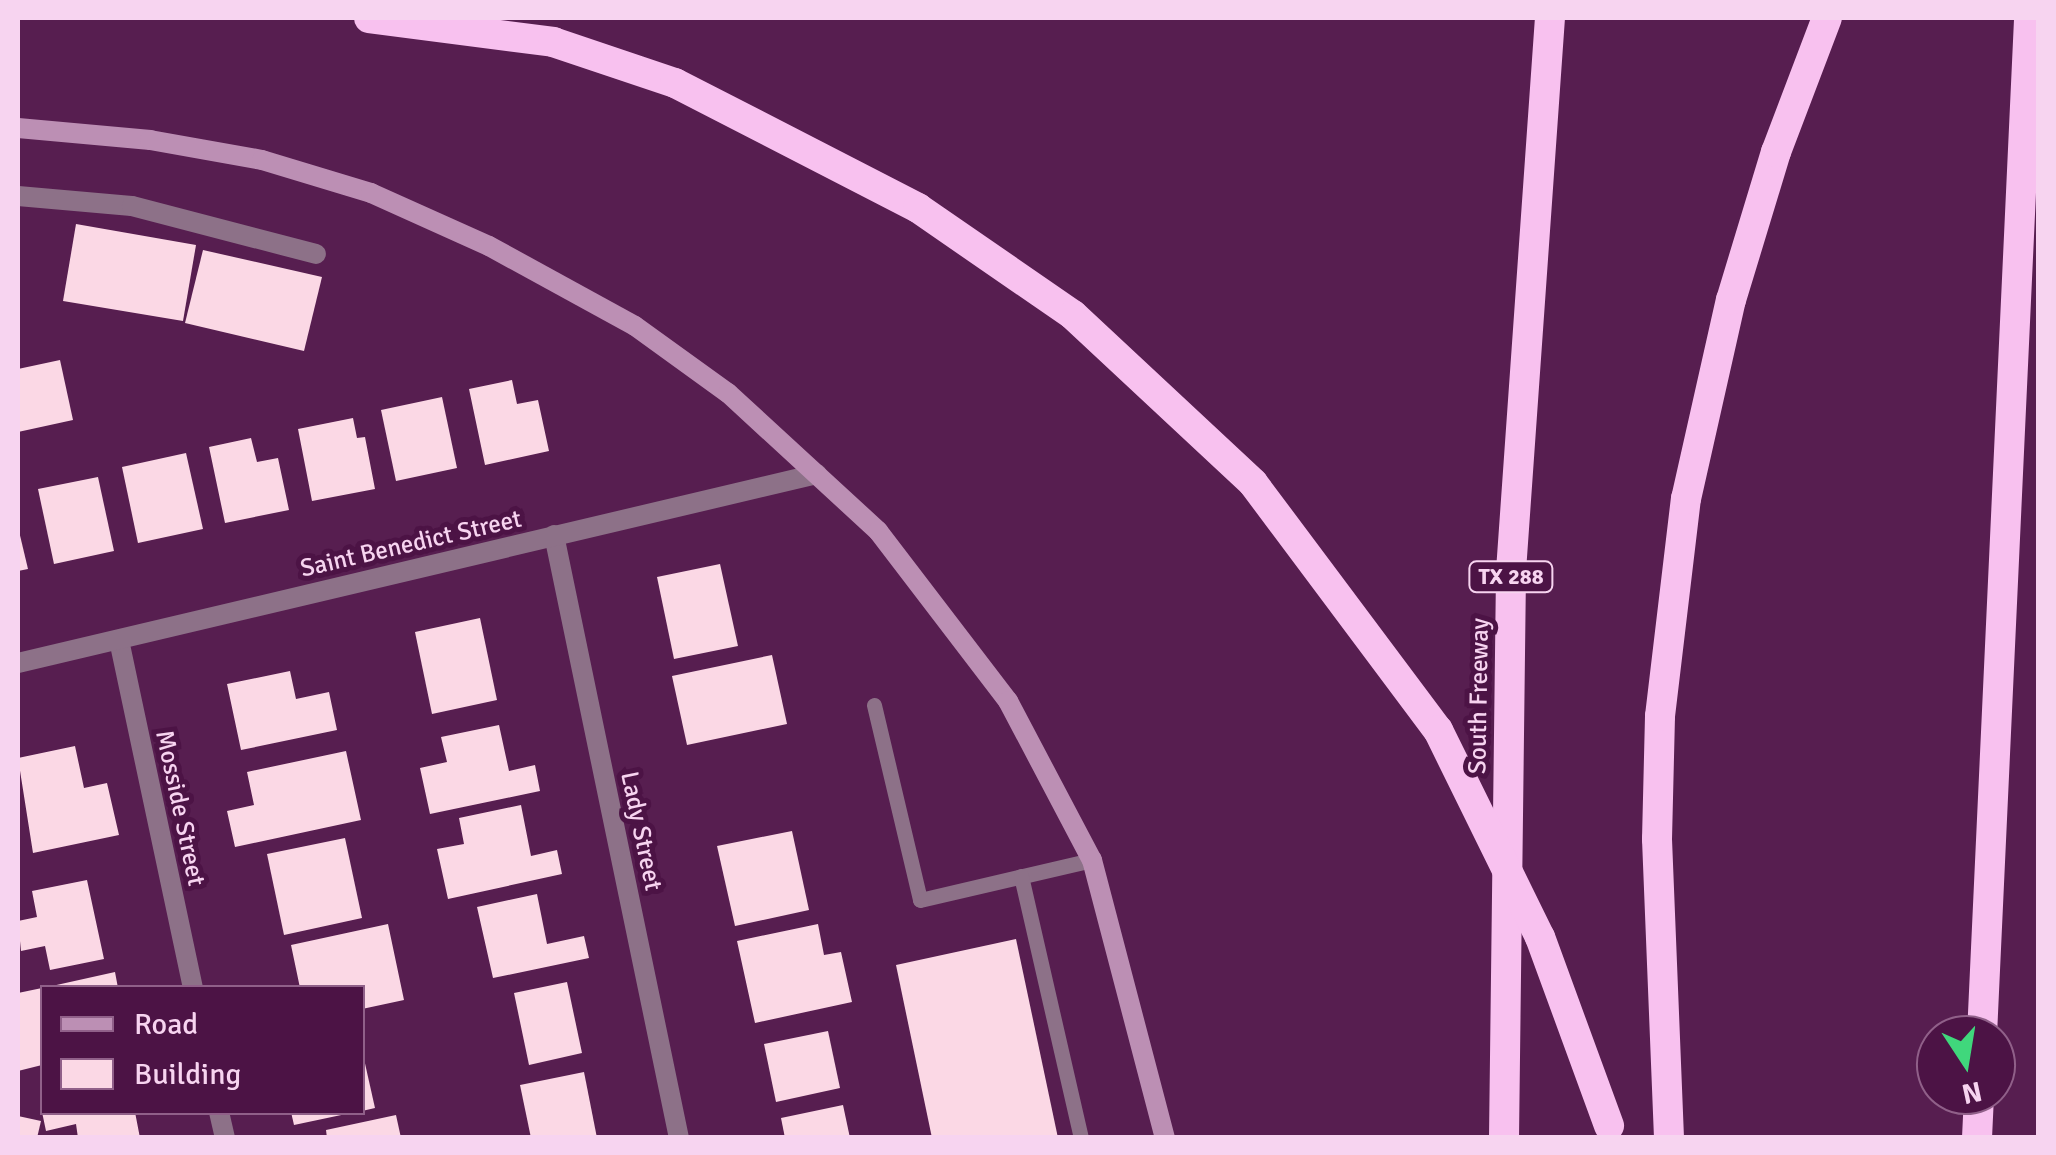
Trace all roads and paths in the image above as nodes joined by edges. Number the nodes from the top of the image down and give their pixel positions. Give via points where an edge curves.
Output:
1 (369, 18) edge
2 (1550, 18) edge
3 (1827, 18) edge
4 (2029, 18) edge
5 (18, 128) edge
6 (18, 196) edge
7 (316, 254) dead end
8 (816, 474) junction
9 (554, 535) junction
10 (119, 640) junction
11 (18, 663) edge
12 (874, 706) dead end
13 (1092, 860) junction
14 (1022, 876) junction
15 (192, 985) edge
16 (1983, 1015) edge
17 (1611, 1132) edge
18 (678, 1138) edge
19 (1082, 1138) edge
20 (1165, 1138) edge
21 (1504, 1138) edge
22 (1668, 1138) edge

1 - 17 highway, bridge via 553,42 675,83 918,208 1073,316 1253,483 1438,730 1540,937
2 - 21 highway, South Freeway / TX 288 via 1511,570
3 - 22 highway via 1776,152 1732,300 1686,500 1660,716 1657,822
4 - 16 highway
5 - 8 main road via 150,140 262,160 371,192 489,246 635,326 728,393
6 - 7 street via 132,206
8 - 9 street, Saint Benedict Street
8 - 13 main road via 938,602 1008,701
9 - 10 street, Saint Benedict Street
9 - 18 street, Lady Street
10 - 11 street, Saint Benedict Street
10 - 15 street, Mosside Street
12 - 14 lane via 920,900
13 - 14 lane
13 - 20 main road
14 - 19 lane

